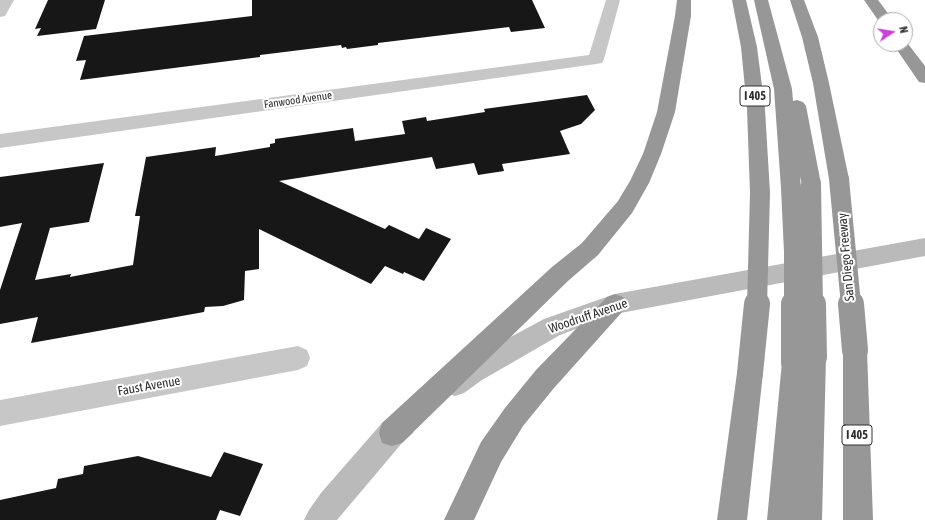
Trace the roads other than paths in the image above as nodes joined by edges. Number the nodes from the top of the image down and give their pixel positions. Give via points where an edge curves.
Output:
1 (7, 0) edge
2 (613, 0) edge
3 (684, 0) edge
4 (740, 0) edge
5 (761, 0) edge
6 (774, 0) edge
7 (797, 0) edge
8 (871, 0) edge
9 (879, 12) edge
10 (0, 13) edge
11 (907, 52) edge
12 (925, 78) edge
13 (0, 141) edge
14 (801, 186) junction
15 (925, 247) edge
16 (615, 304) junction
17 (298, 358) dead end
18 (804, 360) junction
19 (0, 413) edge
20 (392, 433) junction
21 (319, 520) edge
22 (459, 520) edge
23 (732, 520) edge
24 (782, 520) edge
25 (807, 520) edge
26 (858, 520) edge

1 - 10 street
2 - 13 street, Fanwood Avenue via 596,58
3 - 20 highway via 666,112 652,154 625,207 590,249 560,274
4 - 23 highway, I 405, bridge via 750,47 760,193 757,302
5 - 14 highway via 783,89
6 - 14 highway via 781,20
7 - 26 highway, San Diego Freeway / I 405, bridge via 810,37 821,83 839,180 855,350
8 - 9 highway
11 - 12 highway
14 - 18 highway, bridge via 794,252
15 - 16 main road, Woodruff Avenue
16 - 20 main road, Woodruff Avenue via 552,326 473,371
16 - 22 highway via 545,379 514,417 491,452
17 - 19 street, Faust Avenue
18 - 24 highway
18 - 25 highway
20 - 21 main road, Woodruff Avenue

